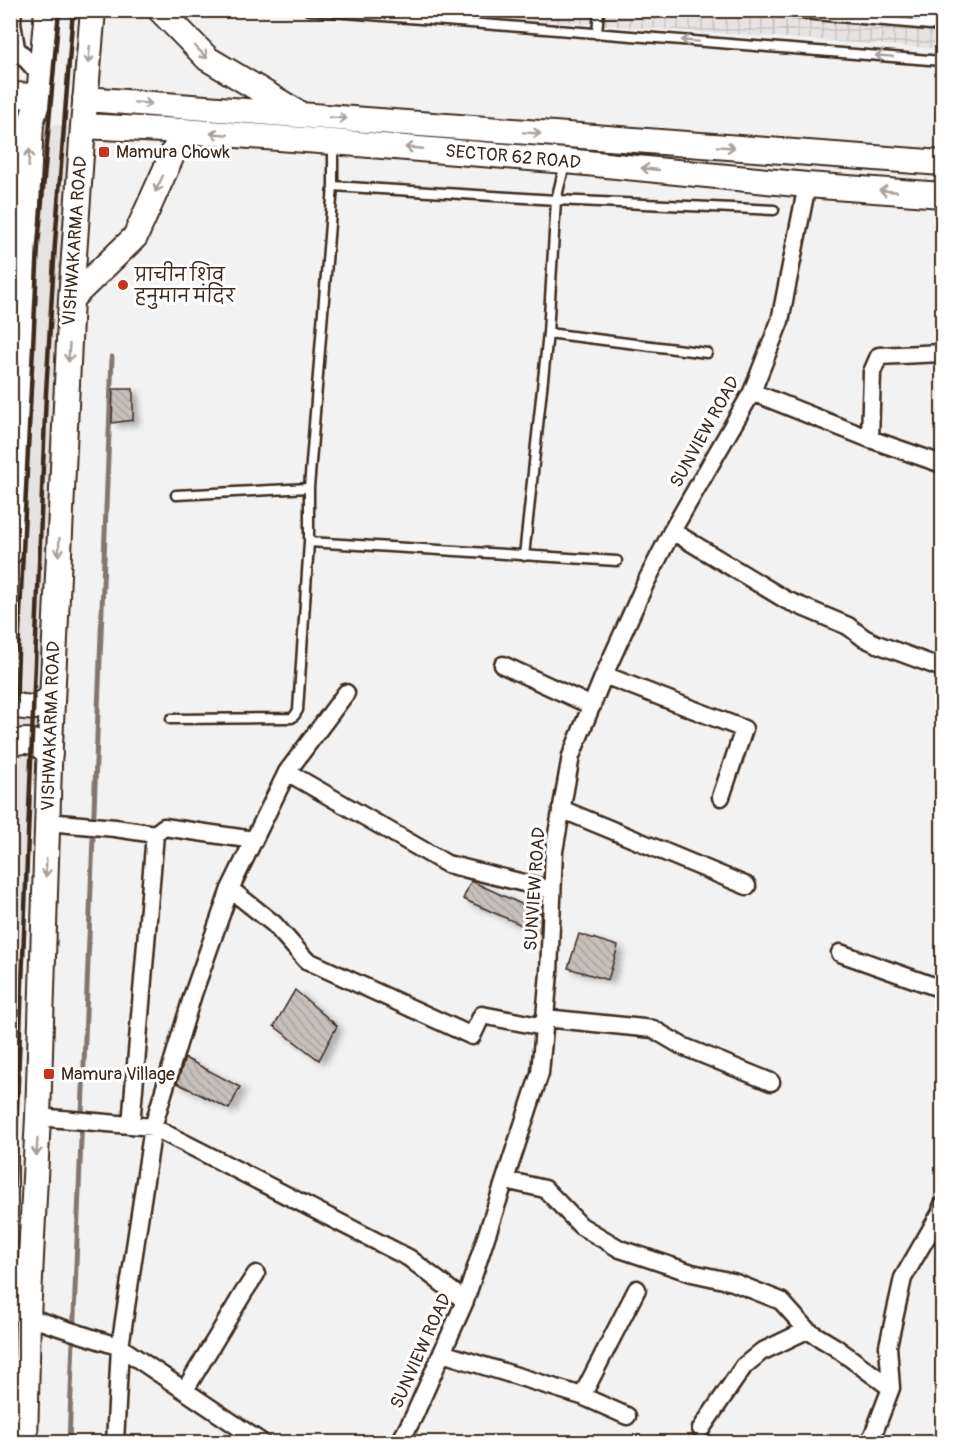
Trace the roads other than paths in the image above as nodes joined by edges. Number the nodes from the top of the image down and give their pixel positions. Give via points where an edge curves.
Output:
1 (13, 10) edge
2 (47, 10) edge
3 (93, 10) edge
4 (160, 10) edge
5 (308, 10) edge
6 (599, 10) edge
7 (757, 10) edge
8 (854, 14) edge
9 (942, 26) edge
10 (597, 34) junction
11 (942, 61) edge
12 (40, 86) junction
13 (10, 95) edge
14 (85, 99) junction
15 (303, 115) junction
16 (83, 126) junction
17 (183, 131) junction
18 (333, 142) junction
19 (835, 155) junction
20 (566, 161) junction
21 (942, 163) edge
22 (807, 185) junction
23 (333, 186) junction
24 (834, 186) junction
25 (942, 195) edge
26 (556, 200) junction
27 (774, 210) dead end
28 (71, 299) junction
29 (548, 333) junction
30 (16, 334) edge
31 (707, 353) dead end
32 (942, 353) edge
33 (752, 392) junction
34 (870, 439) junction
35 (942, 464) edge
36 (309, 488) junction
37 (176, 495) dead end
38 (672, 531) junction
39 (309, 542) junction
40 (10, 552) edge
41 (524, 556) junction
42 (617, 561) dead end
43 (503, 665) dead end
44 (942, 668) edge
45 (604, 675) junction
46 (346, 693) dead end
47 (52, 696) junction
48 (10, 703) edge
49 (592, 706) junction
50 (171, 719) dead end
51 (10, 744) edge
52 (50, 754) junction
53 (287, 772) junction
54 (722, 797) dead end
55 (561, 809) junction
56 (47, 822) junction
57 (155, 834) junction
58 (254, 840) junction
59 (747, 886) dead end
60 (230, 889) junction
61 (552, 890) junction
62 (840, 953) dead end
63 (942, 989) edge
64 (544, 1023) junction
65 (771, 1082) dead end
66 (38, 1118) junction
67 (131, 1125) junction
68 (153, 1127) junction
69 (505, 1180) junction
70 (942, 1210) edge
71 (256, 1274) dead end
72 (637, 1289) dead end
73 (465, 1301) junction
74 (28, 1317) junction
75 (807, 1330) junction
76 (120, 1347) junction
77 (442, 1353) junction
78 (891, 1388) junction
79 (185, 1390) junction
80 (582, 1396) junction
81 (627, 1416) dead end
82 (701, 1429) dead end
83 (25, 1443) edge
84 (115, 1443) edge
85 (261, 1443) edge
86 (400, 1443) edge
87 (868, 1443) edge

1 - 12 street via 16,48
2 - 12 main road
3 -> 14 main road, VISHWAKARMA ROAD
4 -> 15 main road via 208,59
5 - 10 lane
6 - 10 lane
7 - 8 lane
8 - 9 lane
11 -> 10 lane
12 - 13 main road
30 -> 12 main road via 31,123
14 -> 15 main road, SECTOR 62 ROAD
14 - 16 main road, VISHWAKARMA ROAD
15 -> 19 main road, SECTOR 62 ROAD
16 - 17 main road, SECTOR 62 ROAD
16 - 28 main road, VISHWAKARMA ROAD
18 -> 17 main road, SECTOR 62 ROAD
17 -> 28 main road via 135,237
20 -> 18 main road, SECTOR 62 ROAD
18 - 23 lane
19 - 21 main road, SECTOR 62 ROAD
19 - 24 main road
22 -> 20 main road, SECTOR 62 ROAD
20 - 26 lane
22 - 24 main road, SECTOR 62 ROAD
22 - 33 street, SUNVIEW ROAD via 780,321
23 - 26 lane
23 - 36 lane
25 -> 24 main road, SECTOR 62 ROAD
26 - 27 lane
26 - 29 lane
28 -> 47 main road, VISHWAKARMA ROAD
29 - 31 lane
29 - 41 lane
30 - 40 main road
32 - 34 street via 879,356 872,372
33 - 34 street
33 - 38 street, SUNVIEW ROAD
34 - 35 street
36 - 37 lane
36 - 39 lane
38 - 44 street via 786,600 848,626 877,644
38 - 45 street, SUNVIEW ROAD
39 - 41 lane
39 - 50 lane via 295,715
41 - 42 lane
43 - 49 street
45 - 49 street, SUNVIEW ROAD
45 - 54 street via 744,729
46 - 53 street
47 - 48 main road via 42,706 28,709
47 - 52 main road, VISHWAKARMA ROAD
49 - 55 street, SUNVIEW ROAD via 571,756
51 - 52 main road via 34,742
52 - 56 main road, VISHWAKARMA ROAD
53 - 58 street
53 - 61 street via 447,864
55 - 59 street
55 - 61 street, SUNVIEW ROAD
56 - 57 street
56 -> 66 main road, VISHWAKARMA ROAD
57 - 58 street via 164,827
57 - 67 street
58 - 60 street
60 - 64 street via 274,924 306,960 472,1036 482,1015
60 - 68 street
61 - 64 street, SUNVIEW ROAD
62 - 63 street
64 - 65 street via 653,1029 682,1046
64 - 69 street, SUNVIEW ROAD via 540,1073
66 - 67 street
66 -> 74 main road, VISHWAKARMA ROAD
67 - 68 street
68 - 73 street via 409,1258
68 - 76 street
69 - 73 street, SUNVIEW ROAD
69 - 75 street via 545,1189 581,1227 621,1249 733,1282 781,1301
70 - 78 street via 903,1278 888,1346
71 - 79 street
72 - 80 street
73 - 77 street, SUNVIEW ROAD
74 - 76 street
74 - 83 main road, VISHWAKARMA ROAD
75 - 78 street
75 - 82 street via 761,1352 744,1366
76 - 79 street
76 - 84 street
77 - 80 street
77 - 86 street, SUNVIEW ROAD
78 - 87 street
79 - 85 street
80 - 81 street

